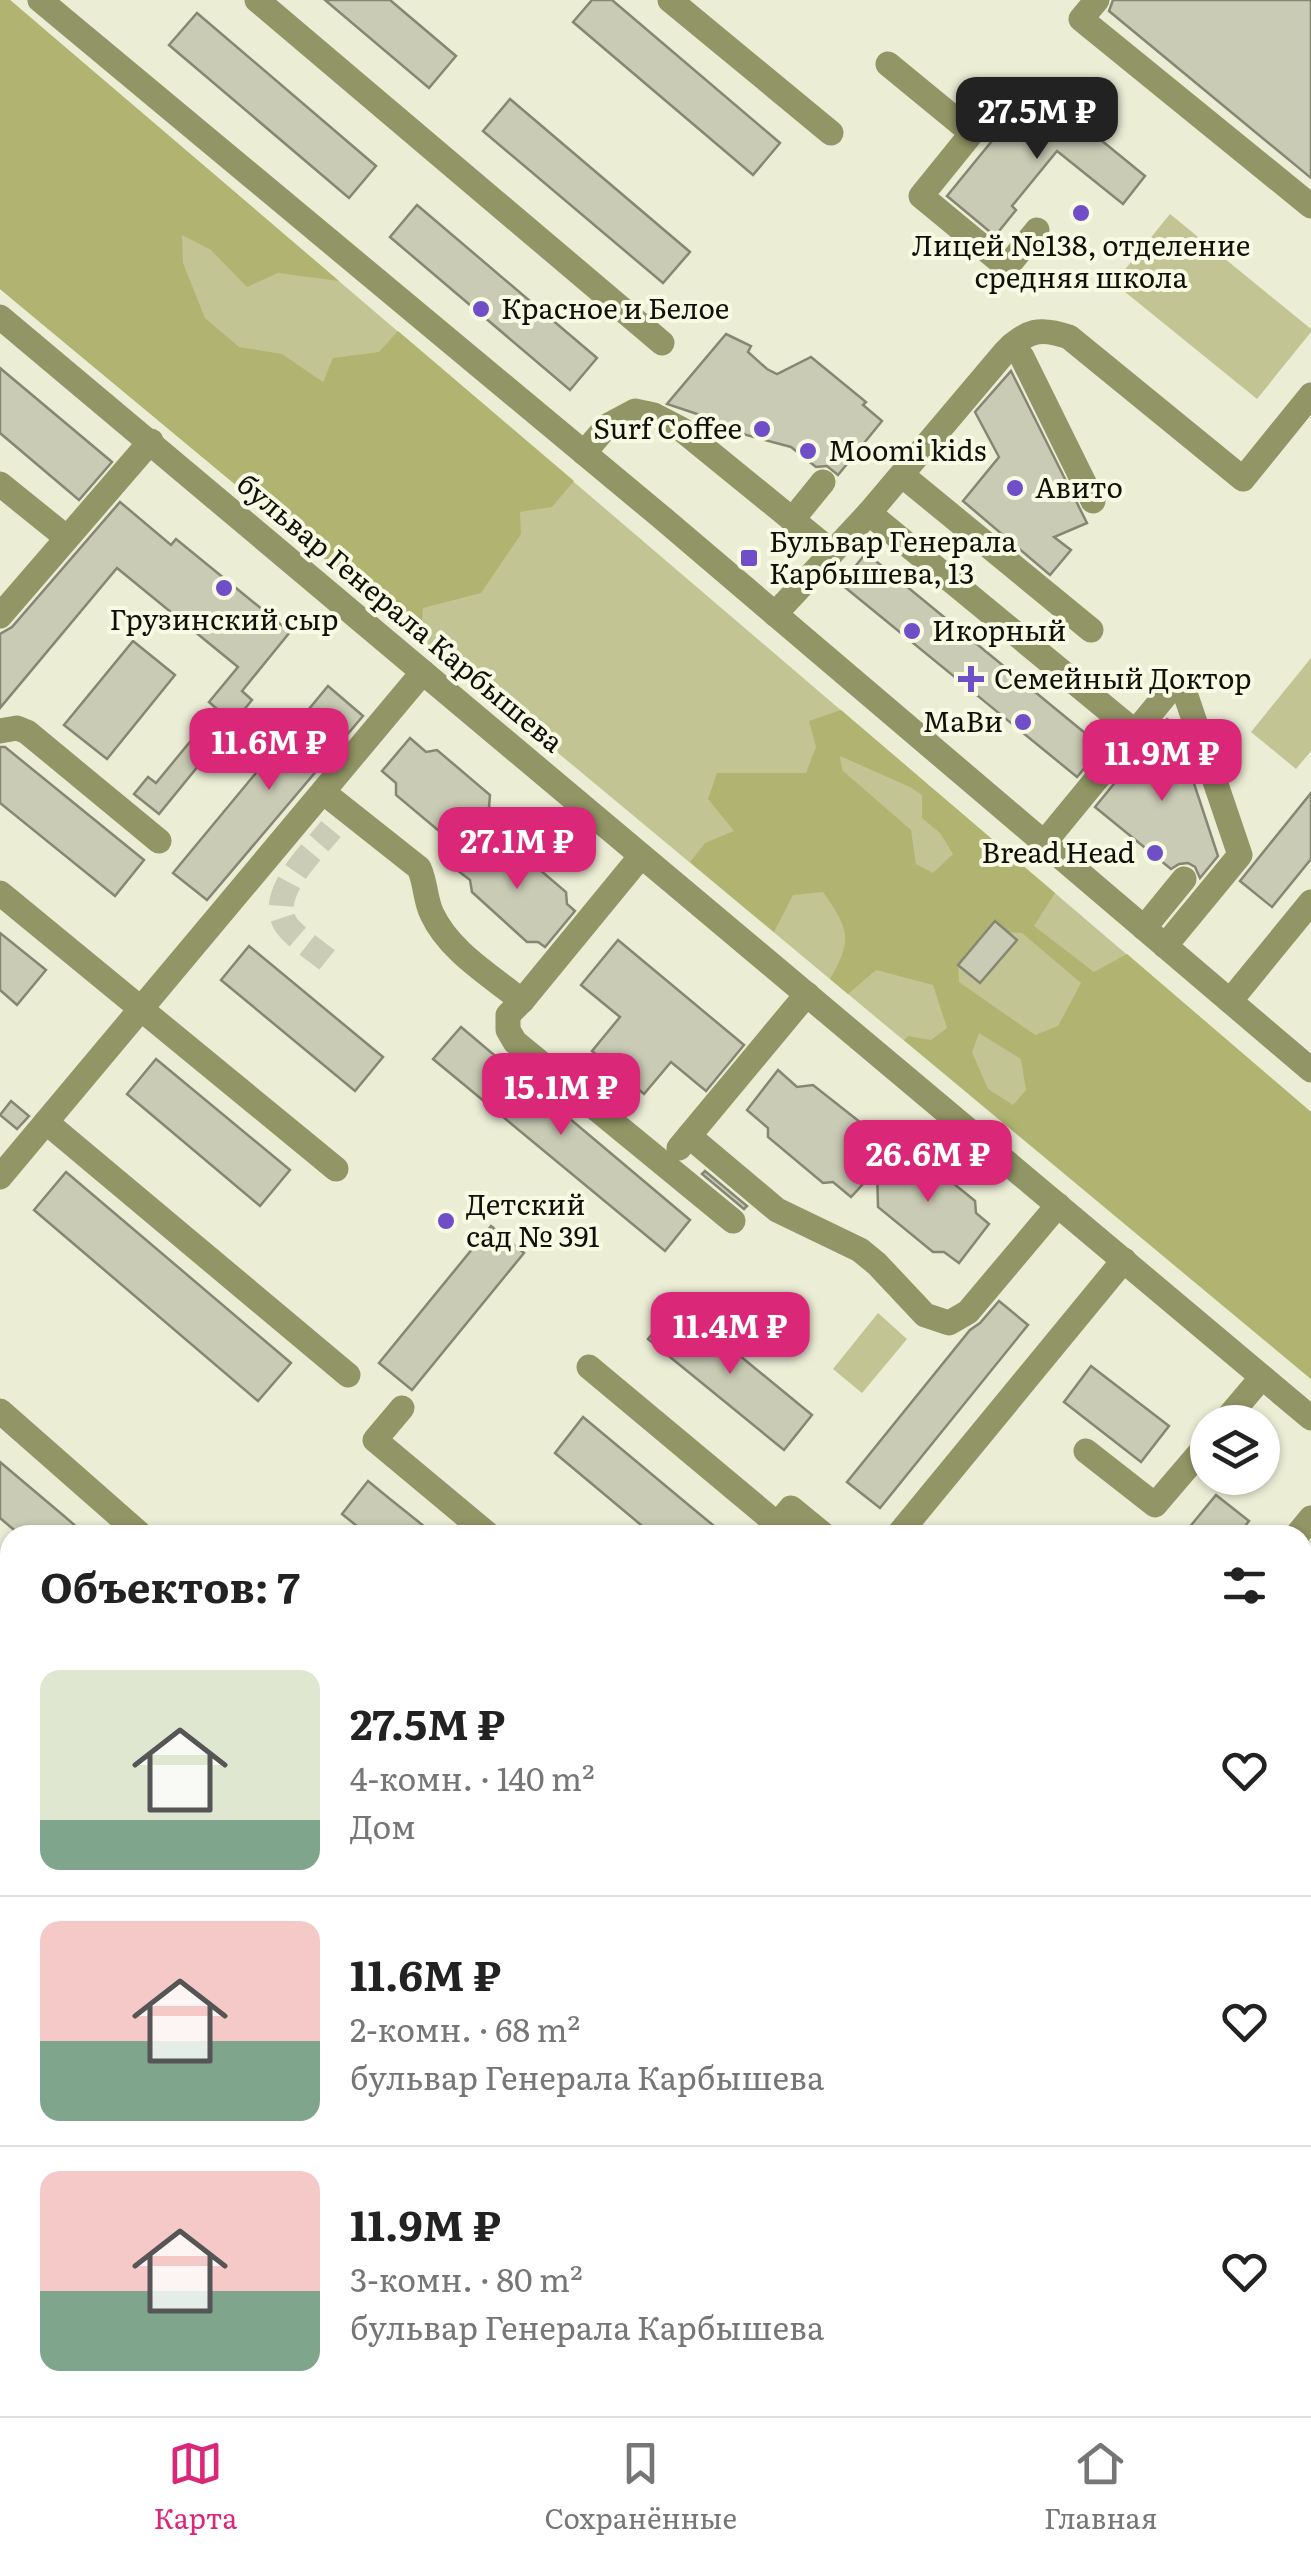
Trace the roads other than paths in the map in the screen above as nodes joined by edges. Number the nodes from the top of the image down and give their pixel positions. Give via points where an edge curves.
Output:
1 (40, 0) edge
2 (256, 0) edge
3 (670, 0) edge
4 (1096, 0) edge
5 (69, 9) edge
6 (888, 64) dead end
7 (831, 133) dead end
8 (1311, 206) edge
9 (1037, 230) dead end
10 (0, 317) edge
11 (662, 343) dead end
12 (1012, 346) junction
13 (1311, 395) edge
14 (1301, 428) edge
15 (151, 442) junction
16 (584, 453) junction
17 (902, 475) junction
18 (823, 482) dead end
19 (0, 484) edge
20 (1093, 501) dead end
21 (869, 513) junction
22 (792, 520) junction
23 (67, 538) junction
24 (832, 552) junction
25 (775, 614) junction
26 (0, 616) edge
27 (1091, 630) dead end
28 (423, 672) junction
29 (0, 731) edge
30 (1135, 732) junction
31 (323, 792) junction
32 (159, 841) dead end
33 (1044, 843) junction
34 (641, 856) junction
35 (1184, 879) dead end
36 (0, 894) edge
37 (1311, 902) edge
38 (1144, 928) junction
39 (1165, 946) junction
40 (807, 994) junction
41 (522, 1001) junction
42 (1230, 1001) junction
43 (140, 1010) junction
44 (1311, 1070) edge
45 (46, 1122) junction
46 (676, 1151) junction
47 (336, 1168) dead end
48 (703, 1173) dead end
49 (0, 1177) edge
50 (1058, 1205) junction
51 (733, 1221) dead end
52 (1124, 1260) junction
53 (589, 1366) dead end
54 (348, 1376) dead end
55 (1262, 1377) junction
56 (1238, 1405) edge
57 (402, 1408) dead end
58 (0, 1411) edge
59 (1311, 1418) edge
60 (1086, 1451) dead end
61 (1190, 1464) edge
62 (129, 1525) edge
63 (477, 1525) edge
64 (766, 1525) edge
65 (776, 1525) edge
66 (811, 1525) edge
67 (906, 1525) edge

1 - 5 street
2 - 11 street
3 - 7 street
4 - 8 street via 1081,19
5 - 16 street
6 - 9 street via 972,133 921,196 1007,267
10 - 15 street, бульвар Генерала Карбышева
12 - 14 street via 1046,329 1069,337 1244,478
12 - 17 street
12 - 20 street
13 - 14 street
15 - 23 street
15 - 28 street, бульвар Генерала Карбышева
16 - 22 street via 607,426 634,411 654,414 682,429
16 - 25 street
17 - 21 street
17 - 27 street
18 - 22 street
19 - 23 street
21 - 24 street
21 - 30 street
22 - 24 street
23 - 26 street
24 - 25 street
25 - 33 street
28 - 31 street
28 - 34 street, бульвар Генерала Карбышева
29 - 32 street via 27,732
30 - 33 street
30 - 39 street via 1169,691 1185,693 1240,855
31 - 41 street via 339,820 419,868 445,938
31 - 43 street
33 - 38 street
34 - 40 street, бульвар Генерала Карбышева
34 - 41 street
35 - 38 street
36 - 43 street
37 - 42 street
38 - 39 street
39 - 42 street
40 - 46 street
40 - 50 street, бульвар Генерала Карбышева
41 - 46 street via 508,1015 516,1042
42 - 44 street
43 - 45 street
43 - 47 street
45 - 49 street
45 - 54 street
46 - 48 street
46 - 50 street via 860,1250 925,1314 949,1323 968,1312
46 - 51 street
50 - 52 street, бульвар Генерала Карбышева
52 - 55 street, бульвар Генерала Карбышева
52 - 67 street
53 - 64 street
55 - 56 street
55 - 59 street, бульвар Генерала Карбышева
57 - 63 street via 375,1440
58 - 62 street
60 - 61 street via 1155,1506
65 - 66 street via 790,1508

